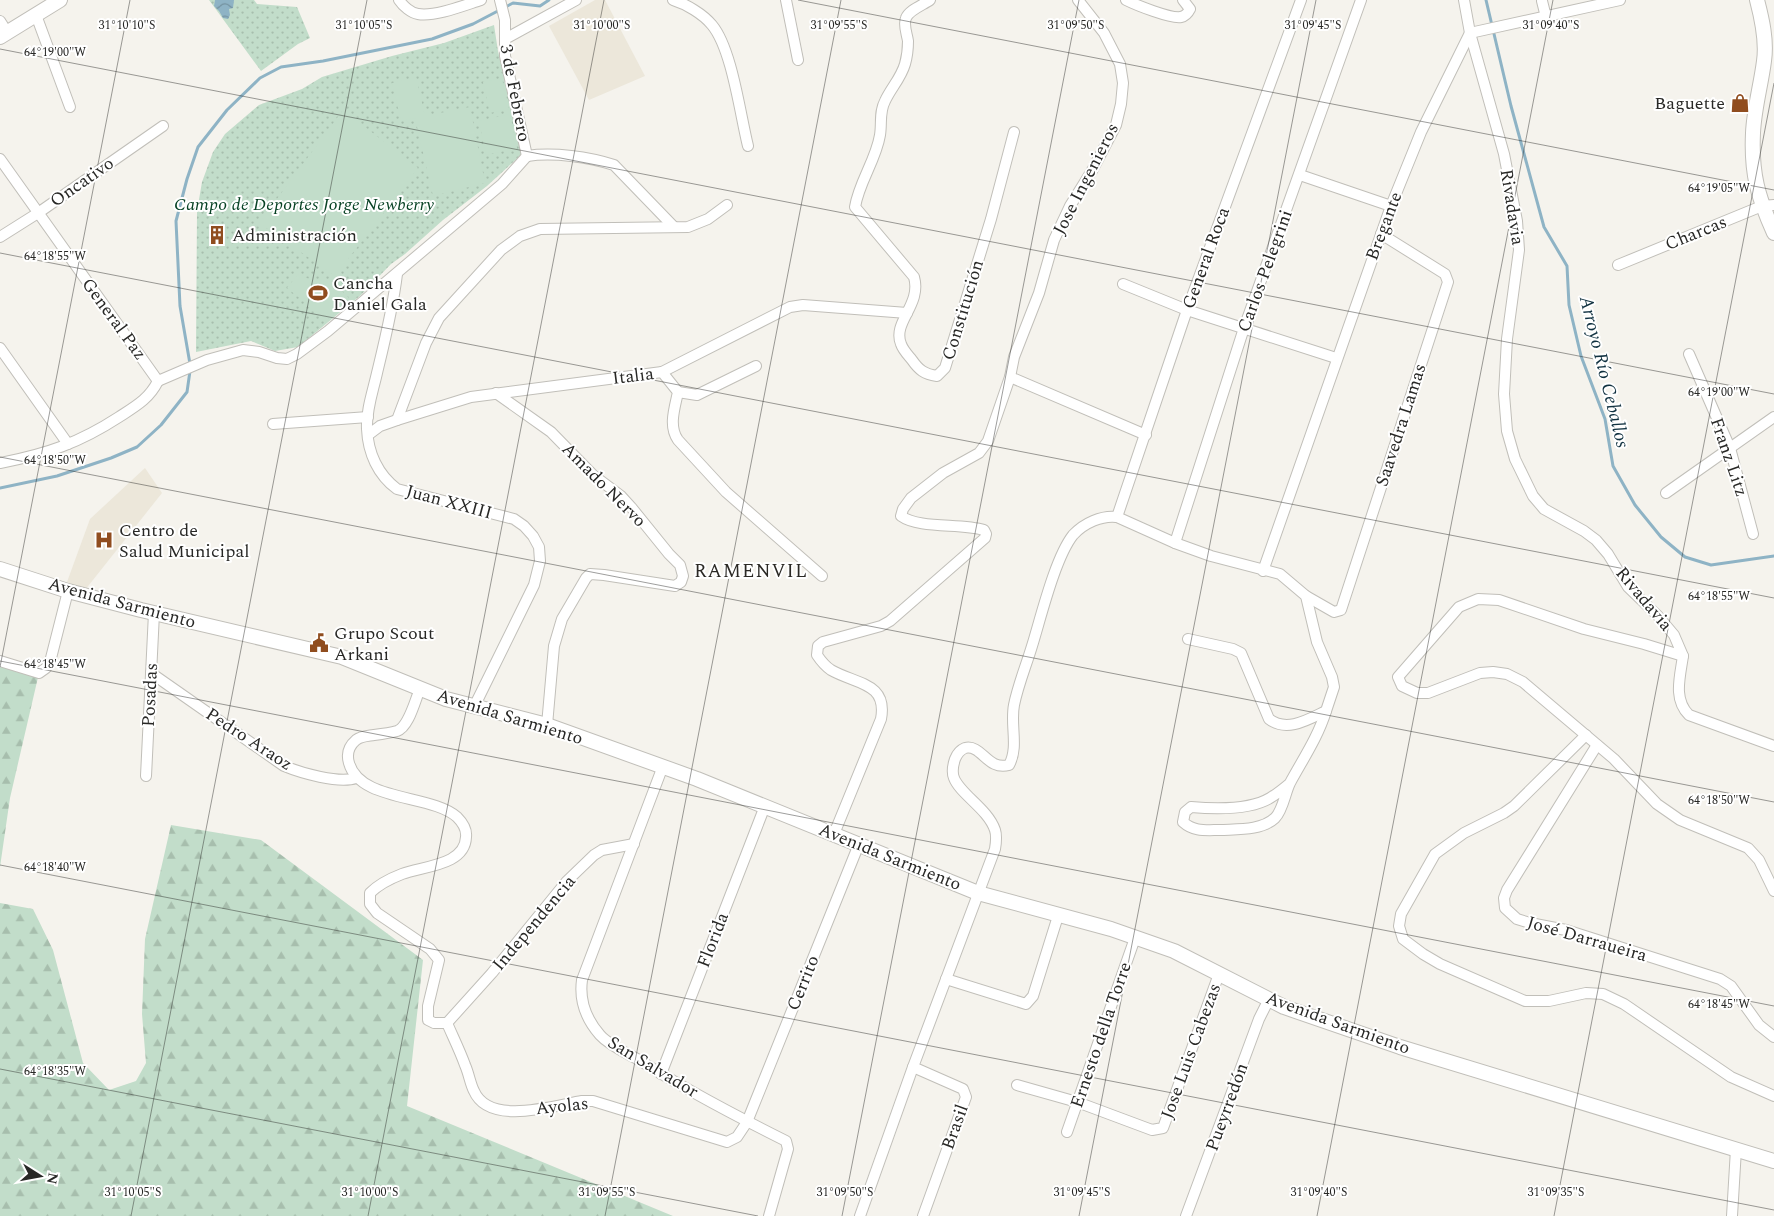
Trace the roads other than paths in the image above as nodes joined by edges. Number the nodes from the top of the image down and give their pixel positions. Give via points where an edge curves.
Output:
1 (60, 0) edge
2 (399, 0) edge
3 (482, 0) edge
4 (500, 0) edge
5 (576, 0) edge
6 (673, 0) edge
7 (786, 0) edge
8 (930, 0) edge
9 (1078, 0) edge
10 (1126, 0) edge
11 (1183, 0) edge
12 (1301, 0) edge
13 (1361, 0) edge
14 (1464, 0) edge
15 (1542, 0) edge
16 (1620, 0) edge
17 (1757, 0) edge
18 (36, 15) junction
19 (1546, 16) junction
20 (2, 30) edge
21 (1474, 32) junction
22 (504, 39) junction
23 (1769, 57) edge
24 (798, 60) dead end
25 (70, 107) dead end
26 (163, 126) dead end
27 (1014, 132) dead end
28 (748, 146) dead end
29 (527, 156) junction
30 (0, 159) edge
31 (1300, 174) junction
32 (727, 205) dead end
33 (1391, 206) junction
34 (1768, 206) edge
35 (38, 213) junction
36 (673, 226) junction
37 (1774, 233) edge
38 (1381, 234) junction
39 (0, 237) edge
40 (1618, 265) dead end
41 (397, 274) junction
42 (1124, 284) dead end
43 (1187, 310) junction
44 (907, 313) junction
45 (1244, 328) junction
46 (0, 348) edge
47 (1689, 354) dead end
48 (1336, 358) junction
49 (756, 366) dead end
50 (662, 372) junction
51 (1010, 377) junction
52 (163, 379) junction
53 (678, 392) junction
54 (496, 393) junction
55 (368, 416) junction
56 (1774, 417) edge
57 (397, 420) junction
58 (272, 424) dead end
59 (368, 434) junction
60 (1146, 435) junction
61 (68, 444) junction
62 (1730, 448) junction
63 (0, 463) edge
64 (1666, 493) dead end
65 (1117, 517) junction
66 (1753, 534) dead end
67 (1175, 543) junction
68 (0, 569) edge
69 (1262, 571) junction
70 (822, 576) dead end
71 (68, 591) junction
72 (1306, 596) junction
73 (154, 613) junction
74 (1188, 639) dead end
75 (1683, 656) junction
76 (0, 661) edge
77 (152, 673) junction
78 (420, 689) junction
79 (474, 707) junction
80 (1326, 711) junction
81 (547, 725) junction
82 (1586, 735) junction
83 (1597, 745) junction
84 (1774, 746) edge
85 (663, 766) junction
86 (146, 776) dead end
87 (356, 778) junction
88 (1289, 784) junction
89 (765, 806) junction
90 (834, 834) junction
91 (634, 844) junction
92 (859, 844) junction
93 (1774, 891) edge
94 (978, 893) junction
95 (1058, 916) junction
96 (1135, 938) junction
97 (1219, 974) junction
98 (946, 979) junction
99 (1269, 1000) junction
100 (447, 1022) junction
101 (1774, 1037) edge
102 (913, 1066) junction
103 (661, 1074) junction
104 (1017, 1085) dead end
105 (1774, 1096) edge
106 (1076, 1102) junction
107 (747, 1122) junction
108 (1067, 1132) dead end
109 (1736, 1149) junction
110 (1774, 1161) edge
111 (769, 1216) edge
112 (860, 1216) edge
113 (923, 1216) edge
114 (1186, 1216) edge
115 (1732, 1216) edge

1 - 18 street
2 - 3 street via 417,14 433,14
4 - 22 street, 3 de Febrero via 505,20
5 - 22 street
6 - 28 street via 712,25 720,40 727,55
7 - 24 street
8 - 44 street, Constitución via 906,18 905,65 884,102 880,135 855,207 914,277 917,287 915,298
9 - 51 street, Jose Ingenieros via 1104,32 1120,64 1123,83 1121,104 1116,125 1054,240
10 - 11 street via 1181,17 1190,9
12 - 43 street, General Roca
13 - 31 street, Carlos Pelegrini
14 - 21 street, Rivadavia
15 - 19 street
16 - 19 street
17 - 23 street
18 - 20 street
18 - 25 street
19 - 21 street
21 - 33 street, Bregante via 1423,128
21 - 75 street, Rivadavia via 1517,221 1519,250 1507,339 1504,394 1515,459 1533,496 1544,508 1596,540 1628,587 1674,635
22 - 29 street, 3 de Febrero
23 - 34 street via 1753,131 1754,176
26 - 35 street, Oncativo
27 - 44 street, Constitución via 945,368 937,376 919,370 901,345 901,325
29 - 36 street via 544,153 614,165
29 - 41 street via 502,184
30 - 35 street, General Paz
31 - 33 street
31 - 45 street, Carlos Pelegrini
32 - 36 street via 708,219 688,226
33 - 38 street, Bregante
34 - 37 street
34 - 40 street, Charcas
35 - 39 street, Oncativo
35 - 52 street, General Paz
36 - 57 street via 540,229 520,236 501,250 439,318 426,343
38 - 48 street, Bregante
38 - 72 street, Saavedra Lamas via 1445,274 1448,282 1342,610 1334,612
41 - 52 street via 328,331 287,359 243,350 207,360
41 - 55 street, Juan XXIII via 394,302
42 - 43 street
43 - 45 street
43 - 60 street, General Roca
44 - 50 street via 803,305 790,307
45 - 48 street
45 - 67 street, Carlos Pelegrini
46 - 61 street
47 - 62 street, Franz Litz
48 - 69 street, Bregante
49 - 53 street via 697,395
50 - 53 street, Italia
50 - 54 street, Italia
51 - 60 street
51 - 90 street, Jose Ingenieros via 988,441 979,453 943,473 911,498 901,516 906,520 927,523 972,526 984,530 985,538 890,621 818,646 817,655 831,670 879,694 883,710
52 - 61 street via 138,406 100,430
53 - 70 street, Italia via 672,420 674,435 726,492
54 - 57 street, Italia via 471,397
54 - 81 street, Amado Nervo via 551,432 592,475 621,496 680,565 683,576 682,582 675,586 604,575 590,574 586,578 562,619 554,646
55 - 58 street
55 - 59 street, Juan XXIII
56 - 62 street
57 - 59 street, Italia
59 - 79 street, Juan XXIII via 378,468 397,489 514,519 539,547 540,560 534,585
60 - 65 street, General Roca
61 - 63 street
62 - 64 street
62 - 66 street, Franz Litz
65 - 67 street
65 - 94 street via 1107,516 1086,525 1073,535 1062,555 1014,706 1012,728 1015,749 1009,765 991,763 977,750 967,747 956,756 954,779 984,812 997,838
67 - 69 street
68 - 71 street, Avenida Sarmiento
69 - 72 street via 1280,574
71 - 73 street, Avenida Sarmiento
71 - 76 street via 46,668 39,673
72 - 80 street via 1317,642 1334,687
73 - 77 street, Posadas
73 - 78 street, Avenida Sarmiento via 342,657
74 - 80 street via 1241,653 1273,722 1286,725 1301,723
75 - 82 street, Rivadavia via 1584,629 1499,600 1478,599 1459,607 1398,677 1402,686 1417,693 1428,693 1480,673 1507,674 1523,682
75 - 84 street via 1678,692 1682,708 1689,715
77 - 86 street, Posadas
77 - 87 street, Pedro Araoz via 284,766 312,775
78 - 79 street, Avenida Sarmiento
78 - 87 street via 405,725 398,730 358,738 349,746 348,757
79 - 81 street, Avenida Sarmiento
80 - 88 street via 1321,728
81 - 85 street, Avenida Sarmiento
82 - 83 street, Rivadavia
82 - 105 street via 1514,806 1464,833 1435,854 1401,914 1399,926 1403,939 1440,964 1525,1001 1549,1001 1586,993 1603,994 1624,1004 1731,1077
83 - 93 street, Rivadavia via 1657,804 1680,820 1748,848 1759,860
83 - 101 street, José Darraueira via 1507,890 1505,908 1517,919 1566,930 1720,979 1731,986 1759,1025
85 - 89 street, Avenida Sarmiento
85 - 91 street, San Salvador
87 - 100 street via 380,790 445,810 466,829 464,848 456,856 404,873 378,885 370,893 370,904 377,913 430,949 439,960 428,1006 428,1020
88 - 88 street via 1268,800 1250,805 1191,807 1185,812 1183,822 1198,830 1252,828 1268,823 1276,817
89 - 90 street, Avenida Sarmiento
89 - 103 street, Florida
90 - 92 street, Avenida Sarmiento
91 - 100 street, Independencia via 602,850 594,855
91 - 103 street, San Salvador via 582,980 580,994 584,1011 602,1037
92 - 94 street, Avenida Sarmiento
92 - 107 street, Cerrito
94 - 95 street, Avenida Sarmiento
94 - 98 street
95 - 96 street, Avenida Sarmiento
95 - 98 street via 1033,996 1026,1004
96 - 97 street, Avenida Sarmiento via 1174,951
96 - 106 street, Ernesto della Torre
97 - 99 street, Avenida Sarmiento
97 - 106 street, Jose Luis Cabezas via 1163,1128 1152,1130
98 - 102 street
99 - 109 street, Avenida Sarmiento via 1400,1047
99 - 114 street, Pueyrredón via 1259,1019
100 - 107 street, Ayolas via 474,1092 491,1108 510,1112 593,1102 727,1142 737,1137
102 - 112 street
102 - 113 street, Brasil via 962,1089 966,1097
103 - 107 street, San Salvador
104 - 106 street
106 - 108 street, Ernesto della Torre
107 - 111 street, San Salvador via 786,1141 788,1149
109 - 110 street, Avenida Sarmiento
109 - 115 street

